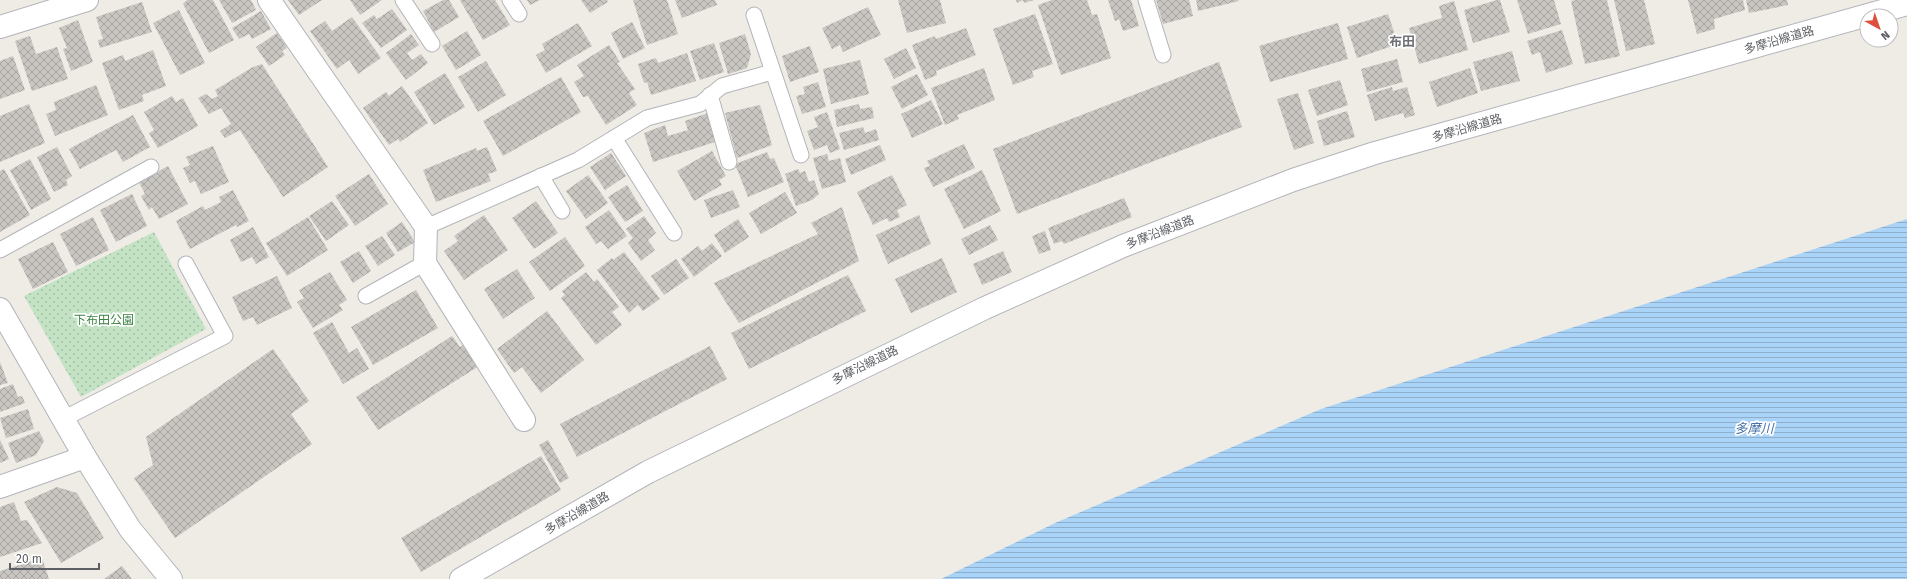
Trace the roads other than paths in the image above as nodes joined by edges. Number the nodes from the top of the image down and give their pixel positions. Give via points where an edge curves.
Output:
1 (87, 0) edge
2 (269, 0) edge
3 (404, 0) edge
4 (510, 0) edge
5 (1146, 0) edge
6 (1907, 4) edge
7 (519, 14) dead end
8 (754, 15) dead end
9 (0, 27) edge
10 (432, 44) dead end
11 (1163, 55) dead end
12 (772, 72) junction
13 (710, 95) junction
14 (614, 138) junction
15 (801, 155) dead end
16 (729, 162) dead end
17 (151, 167) dead end
18 (541, 176) junction
19 (562, 211) dead end
20 (426, 227) junction
21 (674, 233) dead end
22 (0, 250) edge
23 (426, 263) junction
24 (186, 264) dead end
25 (366, 296) dead end
26 (0, 308) edge
27 (63, 419) junction
28 (524, 420) dead end
29 (85, 457) junction
30 (0, 487) edge
31 (170, 579) edge
32 (461, 579) edge

1 - 9 street
2 - 20 street
3 - 10 lane
4 - 7 lane
5 - 11 lane
6 - 32 street, 多摩沿線道路 via 1375,153 1293,180 1123,246 978,312 648,472
8 - 12 lane
12 - 13 lane via 722,86
12 - 15 lane
13 - 14 lane via 700,104 648,118
13 - 16 lane
14 - 18 lane via 578,160
14 - 21 lane
17 - 22 lane
18 - 19 lane
18 - 20 lane
20 - 23 street
23 - 25 lane
23 - 28 street
24 - 27 lane via 225,336
26 - 27 street
27 - 29 street
29 - 30 street
29 - 31 street via 130,528

